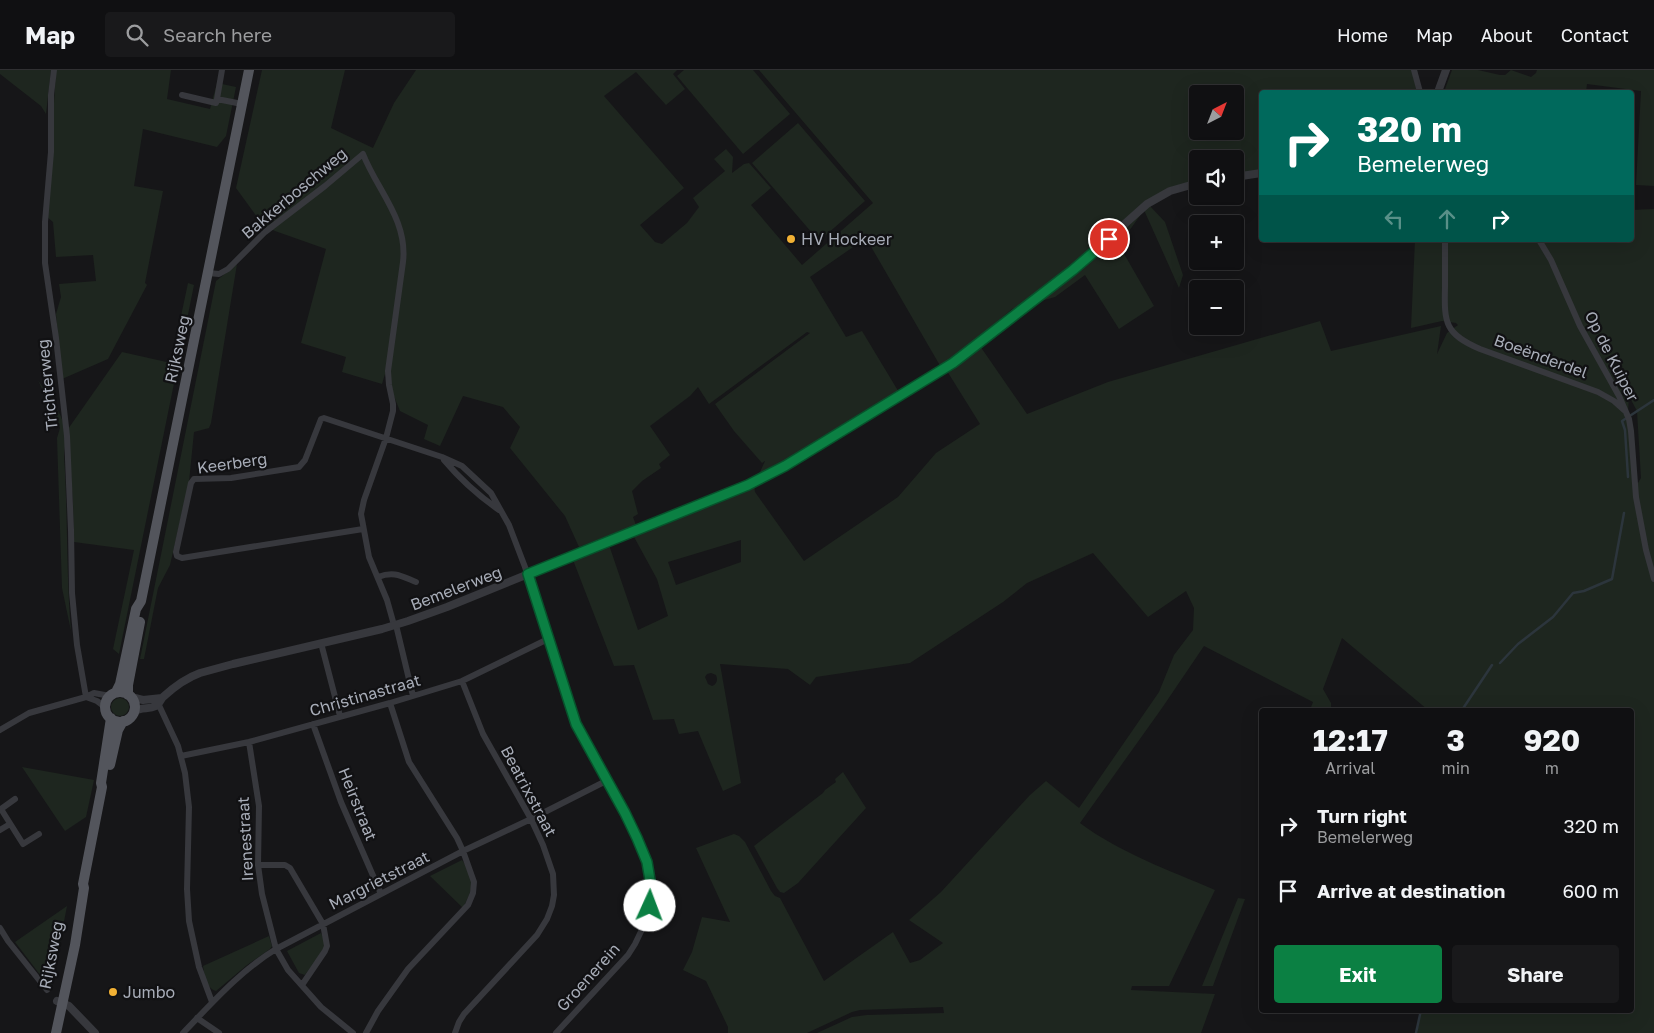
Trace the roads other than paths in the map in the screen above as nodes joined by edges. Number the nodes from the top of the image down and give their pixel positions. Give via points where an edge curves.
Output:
1 (54, 70) edge
2 (222, 70) edge
3 (249, 70) edge
4 (1414, 70) edge
5 (1446, 70) edge
6 (1419, 90) edge
7 (1439, 90) edge
8 (182, 96) dead end
9 (217, 98) junction
10 (242, 104) junction
11 (1259, 173) edge
12 (1244, 176) edge
13 (1189, 185) edge
14 (1445, 242) edge
15 (1540, 242) edge
16 (208, 272) junction
17 (1626, 412) junction
18 (386, 438) junction
19 (363, 529) junction
20 (528, 574) junction
21 (378, 577) junction
22 (1654, 579) edge
23 (416, 582) dead end
24 (141, 601) junction
25 (395, 625) junction
26 (548, 639) junction
27 (321, 643) junction
28 (462, 681) junction
29 (113, 694) junction
30 (130, 696) junction
31 (413, 696) junction
32 (86, 697) junction
33 (159, 701) junction
34 (390, 703) junction
35 (105, 707) junction
36 (133, 712) junction
37 (340, 716) junction
38 (110, 718) junction
39 (123, 721) junction
40 (313, 724) junction
41 (0, 730) edge
42 (249, 742) junction
43 (181, 756) junction
44 (608, 780) junction
45 (102, 787) junction
46 (15, 799) dead end
47 (531, 819) junction
48 (10, 824) junction
49 (0, 830) edge
50 (39, 834) dead end
51 (463, 851) junction
52 (258, 865) junction
53 (381, 894) junction
54 (323, 924) junction
55 (0, 928) edge
56 (276, 949) junction
57 (302, 985) junction
58 (47, 990) dead end
59 (57, 1001) junction
60 (212, 1002) junction
61 (197, 1018) junction
62 (52, 1033) edge
63 (56, 1033) edge
64 (95, 1033) edge
65 (183, 1033) edge
66 (219, 1033) edge
67 (353, 1033) edge
68 (366, 1033) edge
69 (455, 1033) edge
70 (556, 1033) edge

1 - 32 street, Trichterweg via 45,263 67,436 72,593
2 - 9 street
3 - 10 main road, Rijksweg
4 - 6 street
5 - 7 street
8 - 9 street via 216,102
9 - 10 street
10 - 16 main road, Rijksweg
11 - 12 street
13 - 20 street, Bemelerweg via 1164,194 1142,208 1073,270 953,363 813,450 748,485
14 - 17 street, Boeënderdel via 1444,310 1448,325 1455,334 1465,342 1598,392
15 - 17 street, Op de Kuiper
16 - 18 street, Bakkerboschweg via 219,274 228,269 266,232 363,154 397,218 404,243 388,371 388,386 394,404
16 - 24 main road, Rijksweg
17 - 22 street, Op de Kuiper via 1631,425 1643,535
18 - 19 street, Bakkerboschweg via 362,508
18 - 19 street, Keerberg via 324,418 305,460 299,466 221,479 194,480 176,552 182,558
18 - 20 street, Groenerein via 442,457 500,511 512,531
19 - 21 street, Bakkerboschweg via 369,557
20 - 25 street, Bemelerweg
20 - 26 street, Groenerein
21 - 23 street via 395,574
21 - 25 street, Bakkerboschweg
24 - 29 main road, Rijksweg via 136,609 120,684
24 - 30 main road, Rijksweg via 128,685
25 - 27 street, Bemelerweg
25 - 31 street, Bemelerweg
26 - 28 street, Christinastraat
26 - 44 street, Groenerein via 576,724
27 - 33 street, Bemelerweg via 200,673 183,681
27 - 37 street
28 - 31 street, Christinastraat
28 - 47 street, Beatrixstraat via 483,734
29 - 30 main road via 122,692
29 - 32 street via 93,693
29 - 35 main road
30 - 33 street
30 - 36 main road
31 - 34 street, Christinastraat
32 - 35 street
32 - 41 street via 29,714
33 - 36 street, Bemelerweg via 155,707
33 - 43 street
34 - 37 street, Christinastraat
34 - 51 street via 409,762
35 - 38 main road
36 - 39 main road
37 - 40 street, Christinastraat
38 - 39 main road
38 - 45 main road, Rijksweg
39 - 45 main road, Rijksweg
40 - 42 street, Christinastraat
40 - 53 street, Heirstraat via 341,802
42 - 43 street, Christinastraat
42 - 52 street, Irenestraat via 259,806
43 - 60 street via 189,807 189,921 199,967
44 - 47 street, Margrietstraat
44 - 70 street, Groenerein via 647,862 650,906 628,955
45 - 59 main road, Rijksweg via 84,888
46 - 48 street via 0,809
47 - 51 street, Margrietstraat
47 - 69 street, Beatrixstraat via 553,874 552,906 536,935 464,1014
48 - 49 street
48 - 50 street via 23,844
51 - 53 street, Margrietstraat
51 - 68 street via 474,882 468,905 408,968
52 - 54 street via 285,865 290,868
52 - 56 street, Irenestraat
53 - 54 street, Margrietstraat
54 - 56 street, Margrietstraat
54 - 57 street via 327,946
55 - 58 street
56 - 57 street, Irenestraat via 288,970
56 - 60 street, Margrietstraat via 260,959
57 - 67 street, Irenestraat via 321,1007
59 - 62 main road, Rijksweg
59 - 63 main road, Rijksweg
59 - 64 street via 68,1006
60 - 61 street, Margrietstraat
61 - 65 street, Margrietstraat
61 - 66 street

